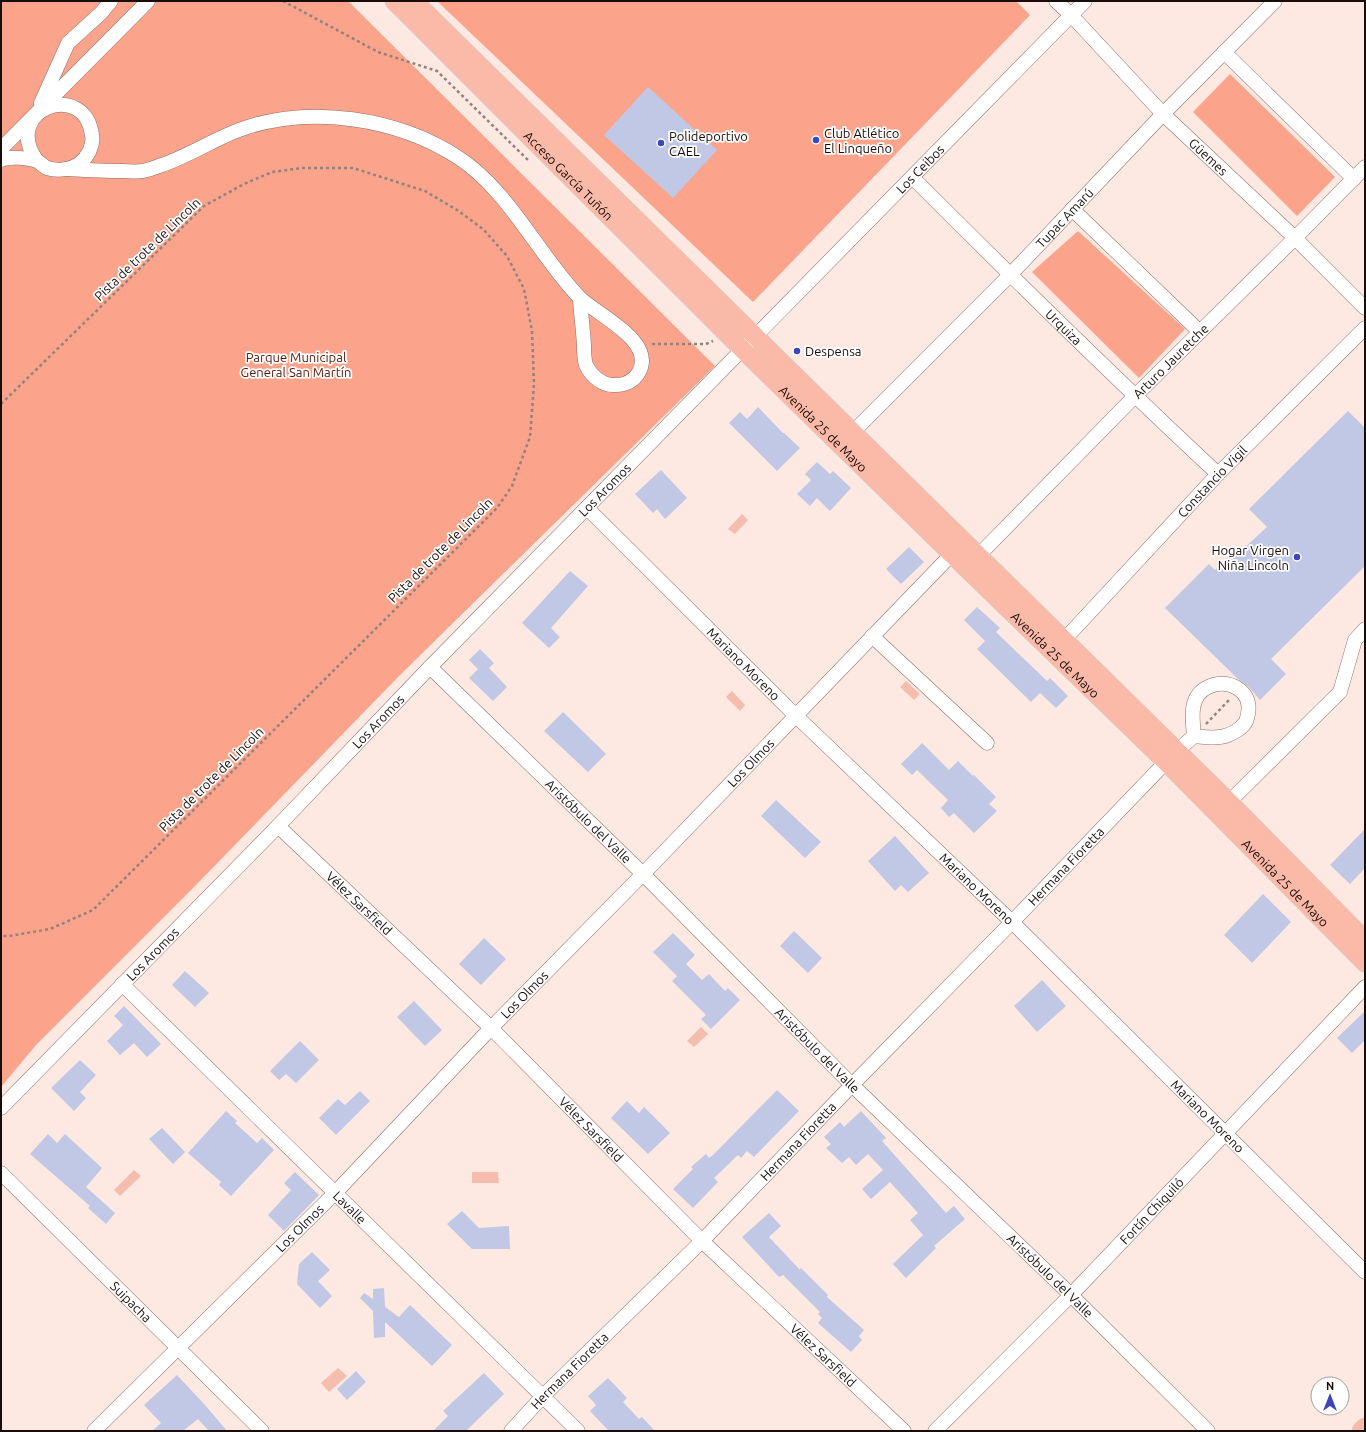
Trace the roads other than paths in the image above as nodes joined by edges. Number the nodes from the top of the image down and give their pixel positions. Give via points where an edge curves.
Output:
1 (111, 1) edge
2 (148, 1) edge
3 (394, 1) edge
4 (414, 1) edge
5 (1056, 1) edge
6 (1085, 1) edge
7 (1275, 1) edge
8 (1071, 15) junction
9 (1224, 52) junction
10 (36, 112) junction
11 (1163, 114) junction
12 (1, 149) edge
13 (1, 160) edge
14 (37, 161) junction
15 (1365, 167) edge
16 (68, 169) junction
17 (913, 178) junction
18 (1354, 179) junction
19 (1072, 209) junction
20 (1296, 238) junction
21 (1010, 275) junction
22 (580, 299) junction
23 (1365, 308) edge
24 (1365, 328) edge
25 (1200, 332) junction
26 (756, 337) junction
27 (743, 350) junction
28 (1135, 396) junction
29 (853, 432) junction
30 (1218, 474) junction
31 (587, 508) junction
32 (964, 542) junction
33 (952, 554) junction
34 (978, 556) junction
35 (966, 568) junction
36 (1365, 629) edge
37 (872, 636) junction
38 (1064, 640) junction
39 (430, 667) junction
40 (796, 715) junction
41 (1194, 736) junction
42 (987, 743) dead end
43 (1172, 757) junction
44 (1229, 802) junction
45 (278, 826) junction
46 (643, 874) junction
47 (1012, 922) junction
48 (1365, 940) edge
49 (1365, 963) edge
50 (122, 984) junction
51 (1365, 987) edge
52 (491, 1028) junction
53 (852, 1085) junction
54 (1, 1108) edge
55 (1226, 1134) junction
56 (1, 1173) edge
57 (336, 1192) junction
58 (702, 1241) junction
59 (1365, 1272) edge
60 (1071, 1295) junction
61 (178, 1348) junction
62 (543, 1396) junction
63 (1365, 1427) edge
64 (94, 1431) edge
65 (262, 1431) edge
66 (511, 1431) edge
67 (578, 1431) edge
68 (904, 1431) edge
69 (935, 1431) edge
70 (1208, 1431) edge
71 (1361, 1431) edge

1 - 10 street via 68,44
2 - 10 street
3 - 27 main road, Acceso García Tuñón
4 - 26 main road, Acceso García Tuñón
5 - 8 street, Güemes
6 - 8 street, Los Ceibos
7 - 9 street, Tupac Amarú
8 - 11 street, Güemes
8 - 17 street, Los Ceibos
9 - 11 street, Tupac Amarú
9 - 18 street
10 - 12 street
10 - 14 street via 27,131 27,142 30,152
10 - 16 street via 58,104 68,105 86,117 91,126 91,147 86,157
11 - 19 street, Tupac Amarú
11 - 20 street, Güemes
13 - 14 street via 19,158
14 - 16 street via 57,170
15 - 18 street, Arturo Jauretche
16 - 22 street via 144,171 177,160 238,130 257,125 312,117 365,120 429,141 466,163 489,182
17 - 21 street, Urquiza
17 - 26 street, Los Ceibos
18 - 20 street, Arturo Jauretche
19 - 21 street, Tupac Amarú
19 - 25 street
20 - 23 street, Güemes
20 - 25 street, Arturo Jauretche
21 - 28 street, Urquiza
21 - 29 street, Tupac Amarú
22 - 22 street via 585,364 594,377 612,386 625,385 640,370 642,356 636,343 610,319
24 - 30 street, Constancio Vigil
25 - 28 street, Arturo Jauretche
26 - 27 street, Los Aromos
26 - 29 main road, Avenida 25 de Mayo
27 - 31 street, Los Aromos
27 - 33 main road, Avenida 25 de Mayo
28 - 30 street, Urquiza
28 - 34 street, Arturo Jauretche
29 - 32 main road, Avenida 25 de Mayo
30 - 38 street, Constancio Vigil
31 - 39 street, Los Aromos
31 - 40 street, Mariano Moreno
32 - 33 main road
32 - 34 main road, Avenida 25 de Mayo
33 - 35 main road, Avenida 25 de Mayo
33 - 37 street, Los Olmos
34 - 35 main road
34 - 38 main road, Avenida 25 de Mayo
35 - 43 main road, Avenida 25 de Mayo
36 - 44 street via 1355,640 1340,692
37 - 40 street, Los Olmos
37 - 42 street
38 - 43 main road, Avenida 25 de Mayo
39 - 45 street, Los Aromos
39 - 46 street, Aristóbulo del Valle
40 - 46 street, Los Olmos
40 - 47 street, Mariano Moreno
41 - 41 street via 1224,737 1237,731 1246,723 1248,711 1244,694 1234,685 1226,683 1207,687 1198,694 1192,716
41 - 43 street, Hermana Fioretta
43 - 44 main road, Avenida 25 de Mayo
43 - 47 street, Hermana Fioretta
43 - 49 main road, Avenida 25 de Mayo
44 - 48 main road, Avenida 25 de Mayo
45 - 50 street, Los Aromos
45 - 52 street, Vélez Sarsfield
46 - 52 street, Los Olmos
46 - 53 street, Aristóbulo del Valle
47 - 53 street, Hermana Fioretta
47 - 55 street, Mariano Moreno
50 - 54 street, Los Aromos
50 - 57 street, Lavalle
51 - 55 street, Fortín Chiquiló
52 - 57 street, Los Olmos
52 - 58 street, Vélez Sarsfield
53 - 58 street, Hermana Fioretta
53 - 60 street, Aristóbulo del Valle
55 - 59 street, Mariano Moreno
55 - 60 street, Fortín Chiquiló
56 - 61 street, Suipacha
57 - 61 street, Los Olmos
57 - 62 street, Lavalle
58 - 62 street, Hermana Fioretta
58 - 68 street, Vélez Sarsfield
60 - 69 street, Fortín Chiquiló
60 - 70 street, Aristóbulo del Valle
61 - 64 street, Los Olmos
61 - 65 street, Suipacha
62 - 66 street, Hermana Fioretta
62 - 67 street, Lavalle
63 - 71 main road

